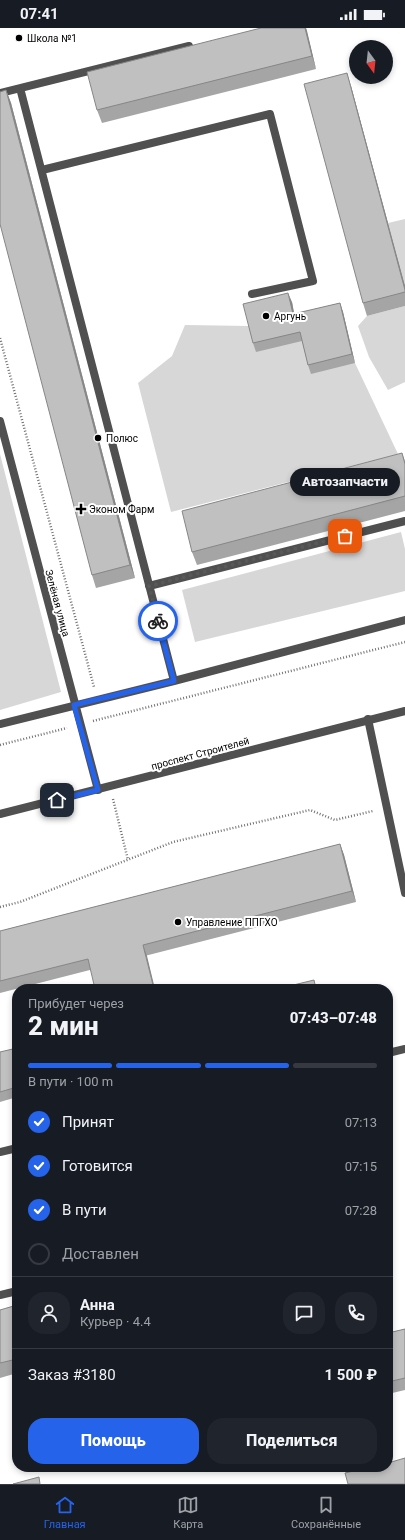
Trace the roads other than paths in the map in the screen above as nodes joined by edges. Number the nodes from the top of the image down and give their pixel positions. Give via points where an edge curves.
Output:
1 (201, 43) edge
2 (20, 88) junction
3 (0, 93) edge
4 (42, 170) junction
5 (252, 294) dead end
6 (0, 421) edge
7 (405, 521) edge
8 (149, 586) junction
9 (405, 620) edge
10 (174, 681) junction
11 (74, 705) junction
12 (405, 711) edge
13 (368, 719) junction
14 (0, 724) edge
15 (98, 790) junction
16 (0, 814) edge
17 (405, 893) edge
18 (405, 1049) edge
19 (393, 1052) edge
20 (12, 1149) edge
21 (0, 1152) edge
22 (12, 1292) edge
23 (0, 1295) edge

1 - 2 street
2 - 3 street
2 - 4 street
4 - 5 street via 270,114 312,281
4 - 8 street
6 - 11 street, Зелёная улица
7 - 8 street
8 - 10 street
9 - 10 street
10 - 11 street
11 - 14 street
11 - 15 street, Зелёная улица
12 - 13 street, проспект Строителей
13 - 15 street, проспект Строителей
13 - 17 street
15 - 16 street, проспект Строителей
18 - 19 street
20 - 21 street
22 - 23 street

